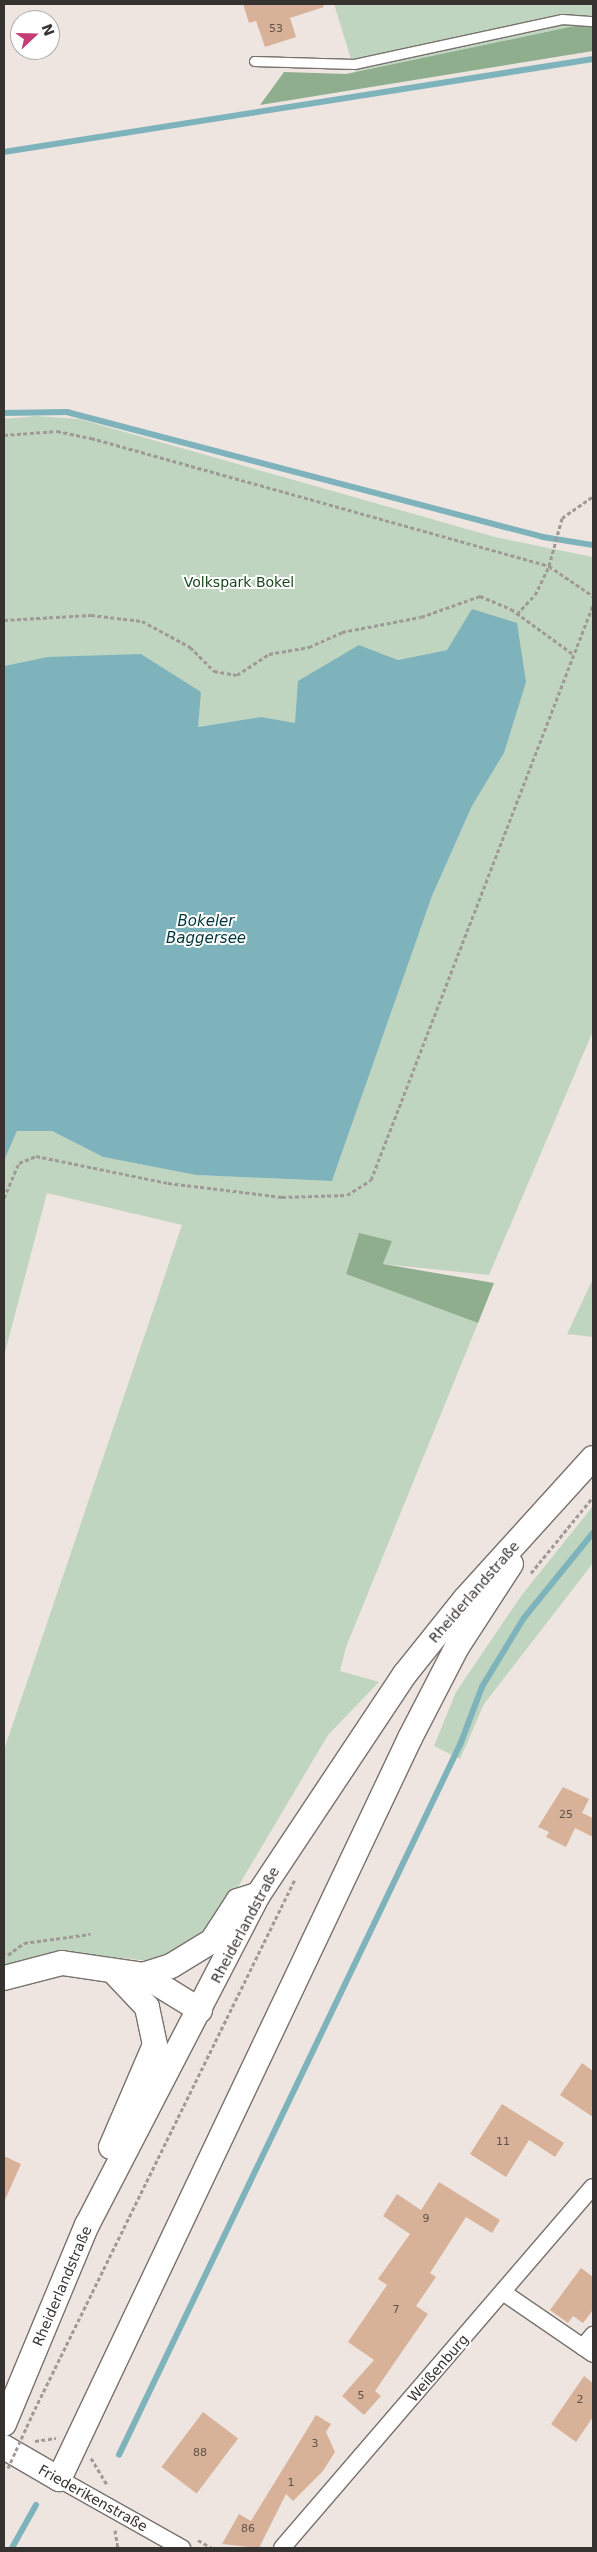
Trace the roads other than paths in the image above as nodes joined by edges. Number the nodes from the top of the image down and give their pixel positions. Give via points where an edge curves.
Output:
1 (593, 21) edge
2 (254, 61) dead end
3 (593, 1458) edge
4 (529, 1529) junction
5 (258, 1895) junction
6 (113, 1971) junction
7 (143, 1975) junction
8 (7, 1977) edge
9 (200, 2010) junction
10 (593, 2187) edge
11 (88, 2225) junction
12 (504, 2293) junction
13 (590, 2345) edge
14 (13, 2432) edge
15 (59, 2479) junction
16 (172, 2546) edge
17 (282, 2548) edge

1 - 2 lane via 562,19 354,64
3 - 4 main road, Rheiderlandstraße
4 - 5 main road, Rheiderlandstraße via 405,1674 337,1769
4 - 15 main road via 502,1580 457,1647 410,1738
5 - 7 main road via 238,1901 212,1941 194,1955
5 - 9 main road, Rheiderlandstraße
6 - 7 main road
6 - 8 main road via 62,1963
6 - 11 main road via 147,2007 155,2045 89,2194
7 - 9 main road
9 - 11 main road, Rheiderlandstraße
10 - 12 street, Weißenburg
11 - 14 main road, Rheiderlandstraße
12 - 13 street
12 - 17 street, Weißenburg
14 - 15 main road, Friederikenstraße
15 - 16 street, Friederikenstraße

